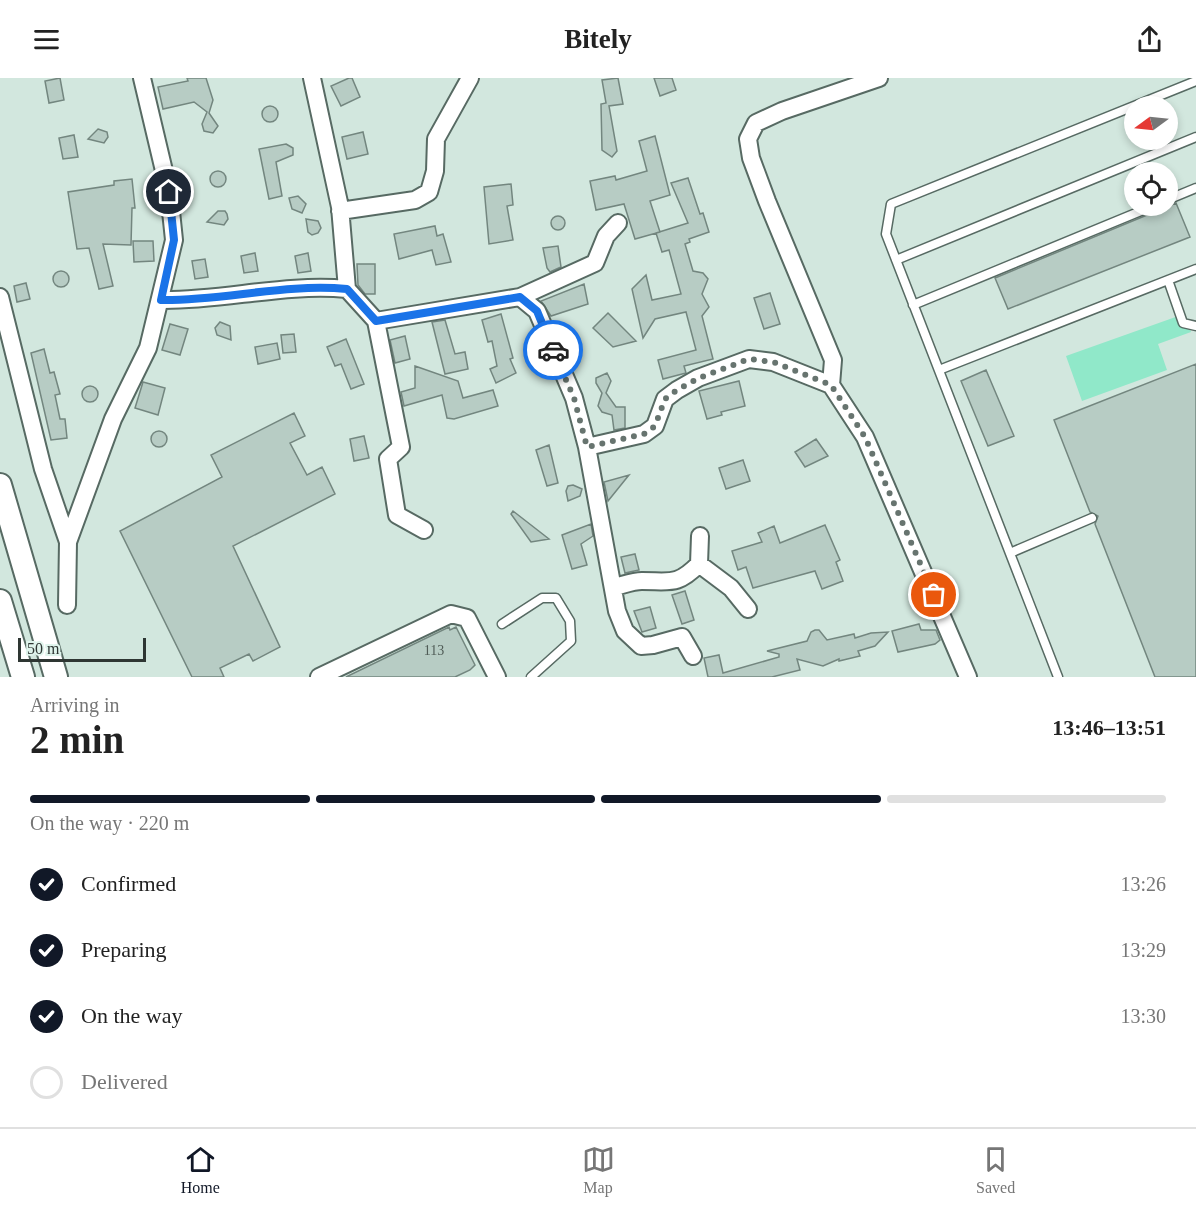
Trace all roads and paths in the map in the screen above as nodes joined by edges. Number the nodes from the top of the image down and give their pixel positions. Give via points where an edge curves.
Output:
1 (142, 78) edge
2 (312, 78) edge
3 (470, 78) edge
4 (879, 78) edge
5 (1196, 81) edge
6 (1196, 137) edge
7 (1196, 188) edge
8 (1178, 195) edge
9 (340, 211) junction
10 (1129, 216) edge
11 (618, 223) dead end
12 (896, 260) junction
13 (1196, 269) edge
14 (1168, 280) junction
15 (347, 289) junction
16 (0, 297) edge
17 (520, 297) junction
18 (161, 300) junction
19 (913, 305) junction
20 (376, 321) junction
21 (1196, 326) edge
22 (939, 370) junction
23 (831, 385) junction
24 (587, 447) junction
25 (0, 485) edge
26 (1092, 518) dead end
27 (424, 530) dead end
28 (700, 536) dead end
29 (68, 542) junction
30 (1010, 554) junction
31 (699, 564) junction
32 (614, 587) junction
33 (0, 601) edge
34 (67, 604) dead end
35 (748, 609) dead end
36 (502, 624) dead end
37 (693, 656) dead end
38 (23, 677) edge
39 (56, 677) edge
40 (320, 677) edge
41 (497, 677) edge
42 (531, 677) edge
43 (968, 677) edge
44 (1058, 677) edge

1 - 18 street via 169,192 174,240
2 - 9 street
3 - 9 street via 436,139 435,171 429,192 416,200
4 - 23 street via 756,123 748,139 767,201 833,360
5 - 12 lane via 891,204 886,234
6 - 12 lane
7 - 8 lane
9 - 15 street
10 - 19 lane
11 - 17 street via 606,236 595,263
12 - 19 lane
13 - 14 lane
14 - 21 lane via 1183,323
14 - 22 lane
15 - 18 street via 327,287
15 - 20 street
16 - 29 street via 43,469
17 - 20 street
17 - 24 street via 537,311 574,398
18 - 29 street via 148,348 112,419
19 - 22 lane
20 - 27 street via 401,447 388,459 397,515
22 - 30 lane
23 - 24 street via 773,362 749,359 677,390 665,399 655,426 644,434
23 - 43 street via 865,437
24 - 32 street
25 - 39 main road
26 - 30 lane
28 - 31 street
29 - 34 street
30 - 44 lane
31 - 32 street via 685,578 669,584 640,580
31 - 35 street via 731,588
32 - 37 street via 625,631 641,646 682,637
33 - 38 main road
36 - 42 lane via 542,598 556,598 570,621 571,641
40 - 41 street via 451,614 467,618

